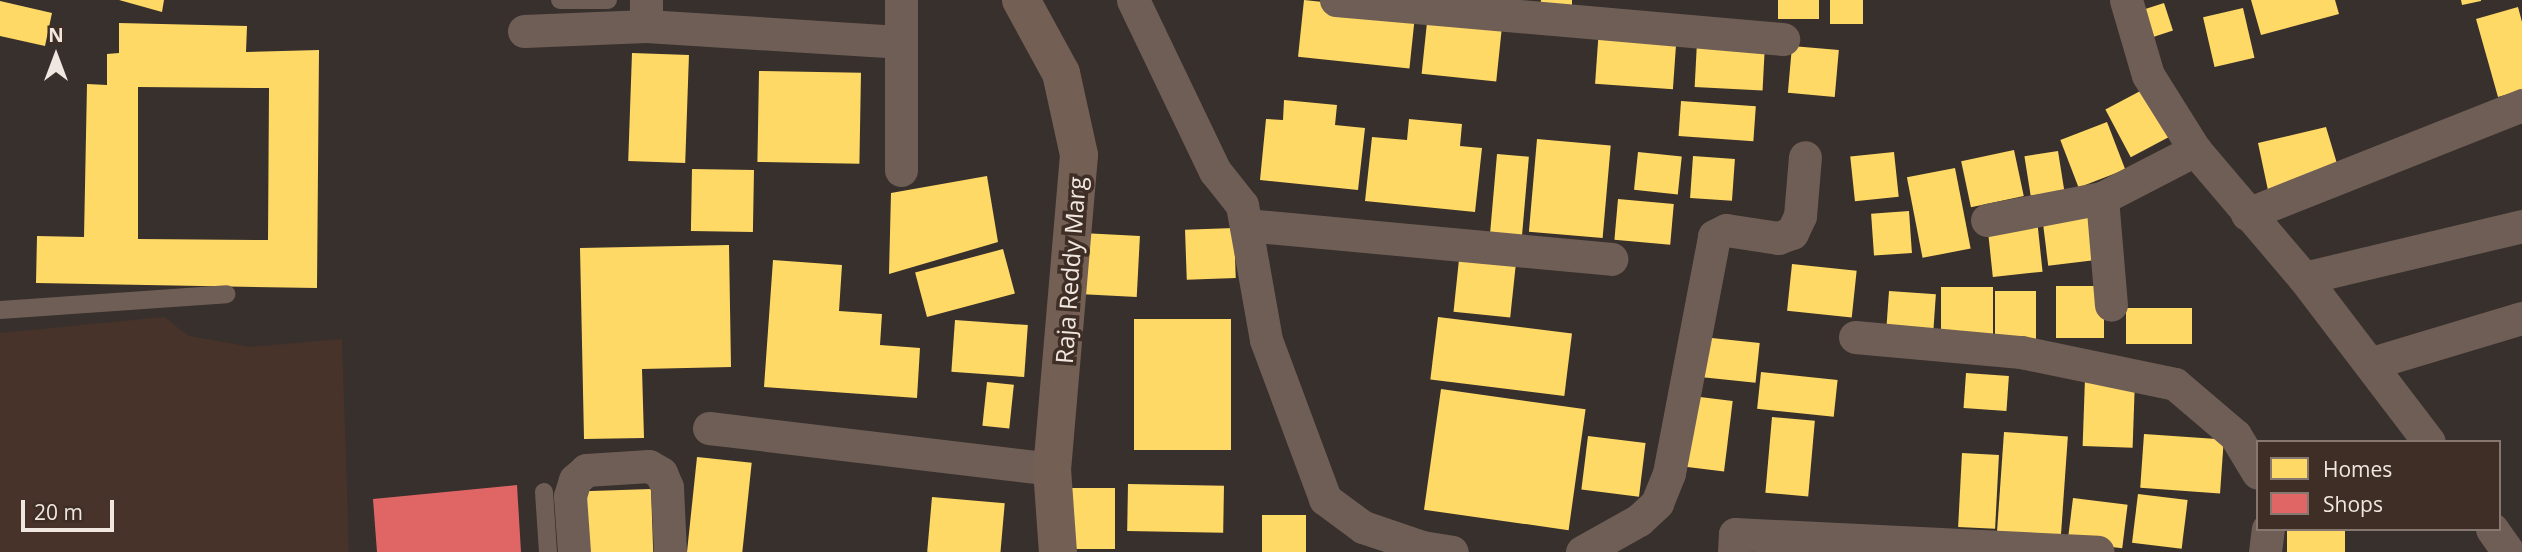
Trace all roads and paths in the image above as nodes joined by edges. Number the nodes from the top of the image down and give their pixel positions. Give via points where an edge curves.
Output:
1 (560, 0) edge
2 (608, 0) edge
3 (901, 0) edge
4 (1021, 0) edge
5 (1133, 0) edge
6 (1336, 0) edge
7 (2126, 0) edge
8 (646, 13) edge
9 (524, 31) dead end
10 (1783, 39) dead end
11 (898, 42) junction
12 (2522, 105) edge
13 (2195, 150) junction
14 (1805, 157) dead end
15 (901, 170) dead end
16 (2102, 198) junction
17 (2247, 214) junction
18 (1987, 220) dead end
19 (1246, 225) junction
20 (2522, 226) edge
21 (1611, 259) dead end
22 (2304, 278) junction
23 (226, 294) dead end
24 (2111, 305) dead end
25 (0, 310) edge
26 (2522, 318) edge
27 (1855, 337) dead end
28 (2372, 363) junction
29 (709, 428) dead end
30 (2428, 440) edge
31 (1052, 469) junction
32 (2256, 470) edge
33 (544, 492) dead end
34 (2268, 531) edge
35 (2493, 531) edge
36 (548, 552) edge
37 (574, 552) edge
38 (670, 552) edge
39 (1058, 552) edge
40 (1452, 552) edge
41 (1582, 552) edge
42 (1734, 552) edge
43 (2098, 552) edge
44 (2265, 552) edge
45 (2508, 552) edge

1 - 2 lane
3 - 11 street
4 - 31 street, Raja Reddy Marg via 1061,73 1079,155
5 - 19 street via 1214,170 1242,205
6 - 10 street
7 - 13 street via 2148,75
8 - 9 street
8 - 11 street
11 - 15 street
12 - 17 street
13 - 16 street
13 - 17 street
14 - 41 street via 1800,216 1792,233 1778,238 1726,230 1714,236 1669,472 1657,503 1639,520
16 - 18 street
16 - 24 street
17 - 22 street
19 - 21 street
19 - 40 street via 1266,340 1325,499 1363,527
20 - 22 street
22 - 28 street
23 - 25 lane
26 - 28 street
27 - 32 street via 2021,352 2175,384 2235,435
28 - 30 street
29 - 31 street
31 - 39 street, Raja Reddy Marg
33 - 36 lane
34 - 44 street
35 - 45 street
37 - 38 street via 570,496 575,480 586,470 649,466 661,472 667,487
42 - 43 street via 1735,534

